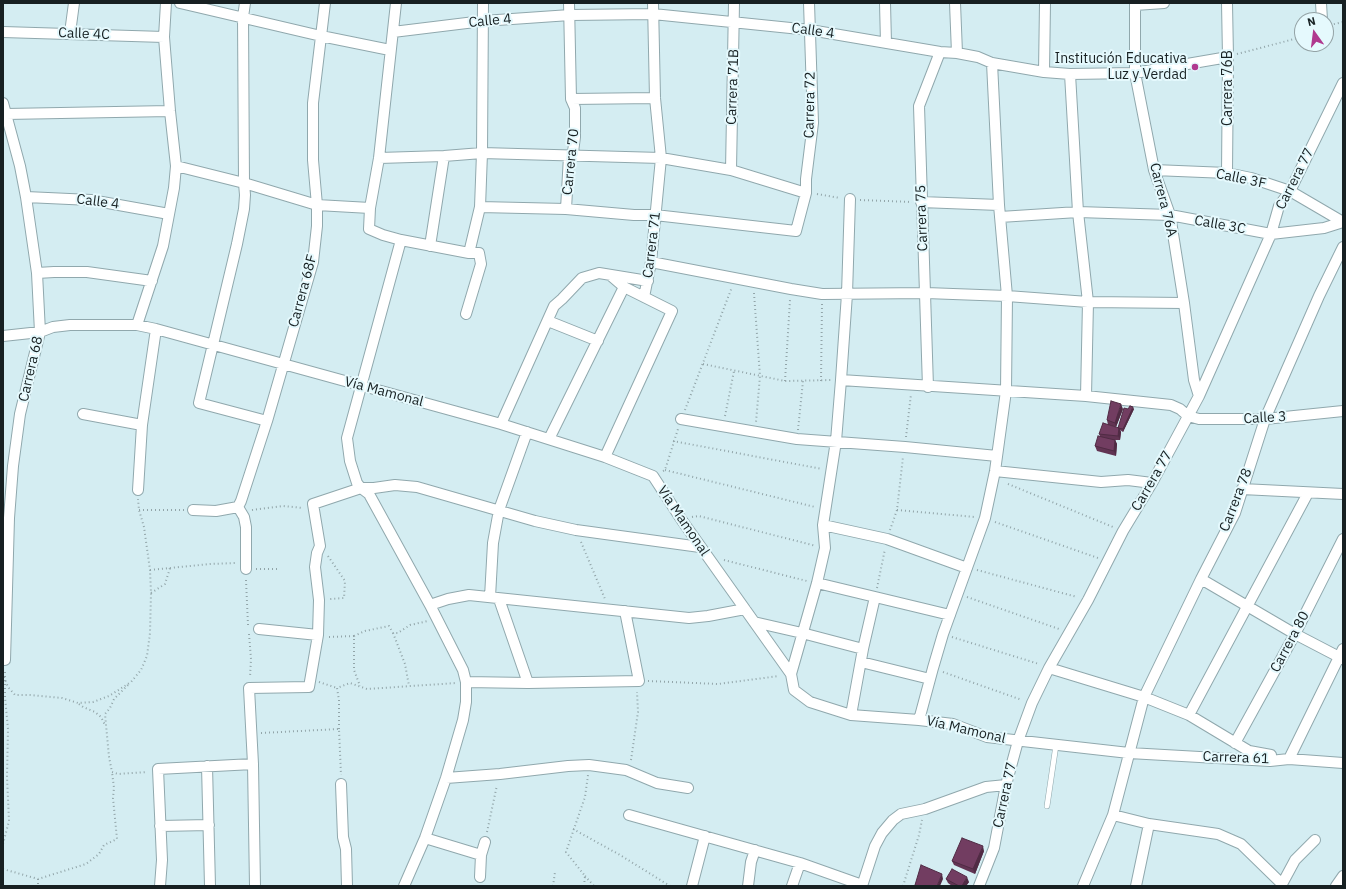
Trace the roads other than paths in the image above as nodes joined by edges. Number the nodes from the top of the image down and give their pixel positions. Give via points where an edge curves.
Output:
1 (74, 3) edge
2 (166, 3) edge
3 (180, 3) edge
4 (245, 3) edge
5 (325, 3) edge
6 (396, 3) edge
7 (483, 3) edge
8 (569, 3) edge
9 (653, 3) edge
10 (734, 3) edge
11 (809, 3) edge
12 (885, 3) edge
13 (955, 3) edge
14 (1044, 3) edge
15 (1164, 3) edge
16 (1227, 3) edge
17 (1135, 4) edge
18 (653, 14) junction
19 (570, 15) junction
20 (243, 17) junction
21 (483, 21) junction
22 (735, 22) junction
23 (810, 30) junction
24 (3, 32) edge
25 (393, 32) junction
26 (70, 33) junction
27 (321, 36) junction
28 (164, 37) junction
29 (886, 43) junction
30 (390, 50) junction
31 (940, 52) junction
32 (957, 53) junction
33 (1228, 57) junction
34 (992, 63) junction
35 (1044, 72) junction
36 (1136, 72) junction
37 (1070, 74) junction
38 (1343, 83) edge
39 (655, 98) junction
40 (571, 99) junction
41 (3, 103) edge
42 (170, 111) junction
43 (6, 114) junction
44 (482, 153) junction
45 (444, 156) junction
46 (570, 156) junction
47 (379, 158) junction
48 (661, 158) junction
49 (176, 166) junction
50 (731, 170) junction
51 (1154, 170) junction
52 (1227, 173) junction
53 (244, 183) junction
54 (1290, 191) junction
55 (806, 193) junction
56 (26, 197) junction
57 (850, 199) road end
58 (921, 202) junction
59 (317, 205) junction
60 (999, 205) junction
61 (480, 207) junction
62 (370, 208) junction
63 (566, 209) junction
64 (1078, 212) junction
65 (168, 214) junction
66 (655, 215) junction
67 (1170, 215) junction
68 (1000, 218) junction
69 (1343, 222) edge
70 (796, 231) joint
71 (1271, 234) junction
72 (401, 240) junction
73 (430, 246) junction
74 (1343, 247) edge
75 (469, 253) junction
76 (651, 262) junction
77 (37, 273) junction
78 (609, 275) junction
79 (152, 281) junction
80 (648, 281) junction
81 (624, 287) junction
82 (926, 293) junction
83 (847, 294) junction
84 (1007, 296) junction
85 (644, 297) junction
86 (1088, 302) junction
87 (1184, 303) junction
88 (466, 314) dead end
89 (548, 321) junction
90 (137, 325) junction
91 (156, 329) junction
92 (40, 332) junction
93 (3, 336) edge
94 (598, 341) junction
95 (213, 345) junction
96 (283, 365) junction
97 (841, 380) junction
98 (361, 385) junction
99 (928, 387) junction
100 (1006, 391) junction
101 (1086, 396) junction
102 (1199, 396) junction
103 (1343, 411) edge
104 (83, 414) dead end
105 (1188, 416) junction
106 (681, 419) road end
107 (1265, 419) junction
108 (267, 421) junction
109 (501, 424) junction
110 (142, 425) junction
111 (527, 432) junction
112 (550, 439) junction
113 (836, 441) junction
114 (997, 456) junction
115 (605, 457) junction
116 (994, 475) junction
117 (1152, 483) junction
118 (361, 488) junction
119 (1242, 489) junction
120 (138, 490) road end
121 (1308, 493) junction
122 (1343, 494) edge
123 (193, 510) road end
124 (240, 510) junction
125 (499, 510) junction
126 (822, 525) junction
127 (1343, 539) edge
128 (700, 547) junction
129 (246, 566) road end
130 (968, 568) junction
131 (1201, 579) junction
132 (817, 583) junction
133 (875, 597) junction
134 (494, 598) junction
135 (430, 606) junction
136 (1248, 606) junction
137 (745, 608) junction
138 (625, 611) junction
139 (950, 615) junction
140 (754, 622) junction
141 (259, 629) dead end
142 (802, 633) junction
143 (1295, 634) junction
144 (318, 636) junction
145 (863, 649) junction
146 (1342, 655) edge
147 (4, 660) edge
148 (861, 662) junction
149 (1049, 668) junction
150 (791, 674) junction
151 (930, 679) junction
152 (466, 682) junction
153 (528, 683) junction
154 (1144, 697) junction
155 (851, 715) junction
156 (1189, 715) junction
157 (919, 720) junction
158 (1018, 741) junction
159 (1235, 743) junction
160 (1056, 745) junction
161 (1129, 753) junction
162 (1289, 758) junction
163 (1343, 763) edge
164 (253, 764) junction
165 (207, 766) junction
166 (446, 778) junction
167 (341, 784) road end
168 (1006, 786) junction
169 (688, 788) dead end
170 (1047, 806) dead end
171 (629, 815) dead end
172 (1113, 815) junction
173 (1149, 824) junction
174 (209, 825) junction
175 (160, 826) junction
176 (705, 836) junction
177 (425, 838) junction
178 (1315, 840) dead end
179 (484, 842) road end
180 (755, 850) junction
181 (481, 855) junction
182 (800, 863) junction
183 (1343, 876) edge
184 (480, 877) dead end
185 (862, 885) edge
186 (1282, 885) edge
187 (160, 886) edge
188 (210, 886) edge
189 (255, 886) edge
190 (347, 886) edge
191 (404, 886) edge
192 (692, 886) edge
193 (748, 886) edge
194 (792, 886) edge
195 (979, 886) edge
196 (1083, 886) edge
197 (1136, 886) edge
198 (1336, 886) edge

1 - 26 street
2 - 28 street
3 - 20 street
4 - 20 street
5 - 27 street, Carrera 68F
6 - 25 street
7 - 21 street
8 - 19 street, Carrera 70
9 - 18 street, Carrera 71
10 - 22 street, Carrera 71B
11 - 23 street, Carrera 72
12 - 29 street
13 - 32 street
14 - 35 street
15 - 17 street
16 - 33 street, Carrera 76B
17 - 36 street, Carrera 76A
18 - 19 street, Calle 4
18 - 22 street, Calle 4
18 - 39 street, Carrera 71
19 - 21 street, Calle 4
19 - 40 street, Carrera 70
20 - 27 street
20 - 53 street
21 - 25 street, Calle 4
21 - 44 street
22 - 23 street, Calle 4
22 - 50 street, Carrera 71B
23 - 29 street, Calle 4
23 - 55 street, Carrera 72 via 813,123
24 - 26 street, Calle 4C
25 - 30 street
26 - 28 street, Calle 4C
27 - 30 street
27 - 59 street, Carrera 68F via 312,103
28 - 42 street
29 - 31 street, Calle 4
30 - 47 street
31 - 32 street, Calle 4
31 - 58 street, Carrera 75 via 919,106
32 - 34 street, Calle 4 via 978,56
33 - 36 street, Calle 4
33 - 52 street, Carrera 76B
34 - 35 street, Calle 4
34 - 60 street
35 - 37 street, Calle 4
36 - 37 street, Calle 4
36 - 51 street, Carrera 76A
37 - 64 street
38 - 54 street, Carrera 77
39 - 40 street
39 - 48 street, Carrera 71
40 - 46 street, Carrera 70 via 575,108 575,146
41 - 43 street, Carrera 68
42 - 43 street
42 - 49 street
43 - 56 street, Carrera 68
44 - 45 street
44 - 46 street
44 - 61 street
45 - 47 street
45 - 73 street
46 - 48 street
46 - 63 street, Carrera 70
47 - 62 street
48 - 50 street
48 - 66 street, Carrera 71
49 - 53 street
49 - 65 street
50 - 55 street
51 - 52 street, Calle 3F
51 - 67 street, Carrera 76A
52 - 54 street, Calle 3F
53 - 59 street
53 - 95 street via 244,209
54 - 69 street, Calle 3F
54 - 71 street, Carrera 77 via 1279,206
55 - 70 street, Carrera 72
56 - 65 street, Calle 4 via 91,200
56 - 77 street, Carrera 68
57 - 83 street
58 - 60 street
58 - 82 street, Carrera 75
59 - 62 street
59 - 96 street, Carrera 68F via 313,262
60 - 68 street
61 - 63 street
61 - 75 street
62 - 72 street via 369,229
63 - 66 street, Carrera 70
64 - 67 street, Calle 3C
64 - 68 street, Calle 3C
64 - 86 street
65 - 79 street via 163,246
66 - 70 street, Carrera 70
66 - 76 street, Carrera 71
67 - 71 street, Calle 3C
67 - 87 street, Carrera 76A
68 - 84 street
69 - 71 street, Calle 3C via 1324,228
71 - 102 street, Carrera 77
72 - 73 street
72 - 98 street
73 - 75 street
74 - 107 street, Carrera 78
75 - 88 street via 479,253 480,264
76 - 80 street, Carrera 71
76 - 83 street via 791,289 822,294
77 - 79 street via 87,272
77 - 92 street, Carrera 68
78 - 80 street
78 - 81 street
78 - 89 street via 599,273 582,278 554,306
79 - 90 street
80 - 85 street, Carrera 71
81 - 85 street
81 - 94 street
82 - 83 street
82 - 84 street
82 - 99 street, Carrera 75
83 - 97 street
84 - 86 street
84 - 100 street
85 - 115 street, Carrera 71 via 672,311
86 - 87 street
86 - 101 street
87 - 102 street, Carrera 76A via 1194,380
89 - 94 street
89 - 109 street
90 - 91 street, Vía Mamonal
90 - 92 street, Vía Mamonal via 70,325
91 - 95 street, Vía Mamonal
91 - 110 street
92 - 93 street, Vía Mamonal
92 - 147 street, Carrera 68 via 20,414 13,466
94 - 112 street
95 - 96 street, Vía Mamonal
95 - 108 street via 199,403
96 - 98 street, Vía Mamonal
96 - 108 street, Carrera 68F
97 - 99 street
97 - 113 street
98 - 109 street, Vía Mamonal
98 - 118 street via 347,438 350,461
99 - 100 street
100 - 101 street
100 - 114 street
101 - 105 street via 1171,405
102 - 105 street, Carrera 77
103 - 107 street, Calle 3
104 - 110 street
105 - 107 street, Calle 3 via 1199,420
105 - 117 street, Carrera 77
106 - 113 street via 797,439
107 - 119 street, Carrera 78
108 - 124 street, Carrera 68F
109 - 111 street, Vía Mamonal
110 - 120 street
111 - 112 street, Vía Mamonal
111 - 125 street
112 - 115 street, Vía Mamonal
113 - 114 street
113 - 126 street
114 - 116 street
115 - 128 street, Vía Mamonal via 653,476
116 - 117 street
116 - 130 street via 985,518
117 - 149 street, Carrera 77
118 - 125 street via 395,485 417,487
118 - 135 street via 369,494
118 - 144 street via 313,504 320,546 315,567 319,600
119 - 121 street
119 - 131 street, Carrera 78 via 1235,512
121 - 122 street
121 - 136 street
123 - 124 street
124 - 129 street via 246,527
125 - 128 street via 576,530
125 - 134 street via 493,543
126 - 130 street via 887,539
126 - 132 street via 825,548
127 - 143 street, Carrera 80
128 - 137 street, Vía Mamonal
130 - 139 street
131 - 136 street
131 - 154 street, Carrera 78
132 - 133 street
132 - 142 street
133 - 139 street
133 - 145 street
134 - 135 street via 458,596
134 - 138 street
134 - 153 street
135 - 152 street via 463,670
136 - 143 street
136 - 156 street
137 - 138 street via 689,618
137 - 140 street, Vía Mamonal
138 - 153 street via 636,681
139 - 151 street
140 - 142 street
140 - 150 street, Vía Mamonal
141 - 144 street
142 - 145 street
142 - 150 street
143 - 146 street
143 - 159 street, Carrera 80
144 - 164 street via 309,687 249,688
145 - 148 street
146 - 162 street
148 - 151 street
148 - 155 street
149 - 154 street
149 - 158 street, Carrera 77
150 - 155 street, Vía Mamonal via 794,690 810,702
151 - 157 street
152 - 153 street
152 - 166 street via 463,720
154 - 156 street
154 - 161 street, Carrera 78
155 - 157 street, Vía Mamonal
156 - 159 street
157 - 158 street, Vía Mamonal via 953,724 987,737
158 - 160 street, Vía Mamonal
158 - 168 street, Carrera 77
159 - 162 street via 1249,751
160 - 161 street, Vía Mamonal
160 - 170 lane
161 - 162 street, Carrera 61 via 1270,761
161 - 172 street
162 - 163 street, Carrera 61
164 - 165 street
164 - 189 street
165 - 174 street
165 - 175 street via 158,769
166 - 169 street via 589,765 629,772 657,783
166 - 177 street
167 - 190 street
168 - 185 street via 986,787 901,814 892,820 875,846
168 - 195 street, Carrera 77 via 994,848
171 - 176 street
172 - 173 street
172 - 196 street
173 - 186 street via 1218,834 1241,844
173 - 197 street
174 - 175 street
174 - 188 street
175 - 187 street
176 - 180 street
176 - 192 street
177 - 181 street
177 - 191 street
178 - 186 street via 1295,860
179 - 181 street
180 - 182 street
180 - 193 street
181 - 184 street
182 - 185 street
182 - 194 street
183 - 198 street

